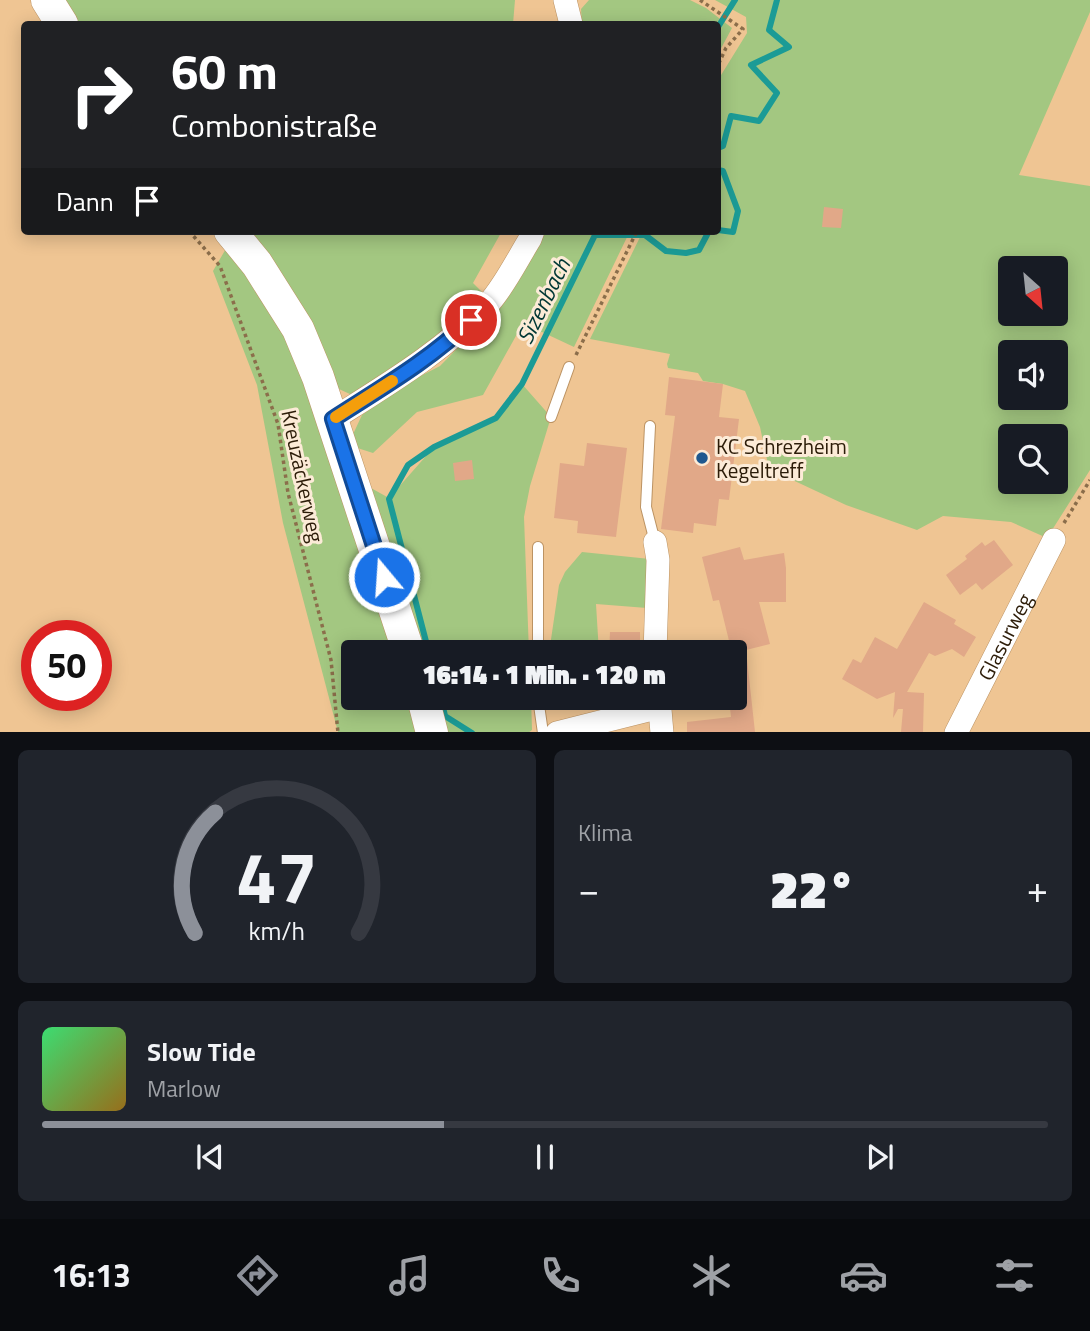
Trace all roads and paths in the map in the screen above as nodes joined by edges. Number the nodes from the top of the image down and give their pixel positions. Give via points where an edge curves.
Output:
1 (47, 0) edge
2 (565, 0) edge
3 (700, 0) edge
4 (60, 21) edge
5 (570, 21) edge
6 (721, 59) edge
7 (193, 235) edge
8 (233, 235) edge
9 (532, 235) edge
10 (635, 235) edge
11 (569, 367) joint
12 (551, 417) dead end
13 (333, 419) junction
14 (650, 426) dead end
15 (1090, 480) edge
16 (1054, 540) joint
17 (655, 542) joint
18 (537, 547) dead end
19 (405, 640) edge
20 (538, 640) edge
21 (655, 640) edge
22 (426, 710) edge
23 (540, 710) edge
24 (635, 710) edge
25 (660, 710) edge
26 (338, 732) edge
27 (432, 732) edge
28 (543, 732) edge
29 (560, 732) edge
30 (662, 732) edge
31 (957, 732) edge

1 - 4 main road
2 - 5 street
3 - 6 path via 743,29
7 - 26 path, Kreuzäckerweg via 220,266 278,424 288,493 331,660
8 - 13 main road via 298,330
9 - 13 street via 491,300 451,340
10 - 11 path
11 - 12 lane
13 - 19 main road
14 - 17 lane via 646,507
15 - 16 path
16 - 31 street, Glasurweg
17 - 21 street
18 - 20 lane
22 - 27 main road
23 - 28 lane
24 - 29 street
25 - 30 street

